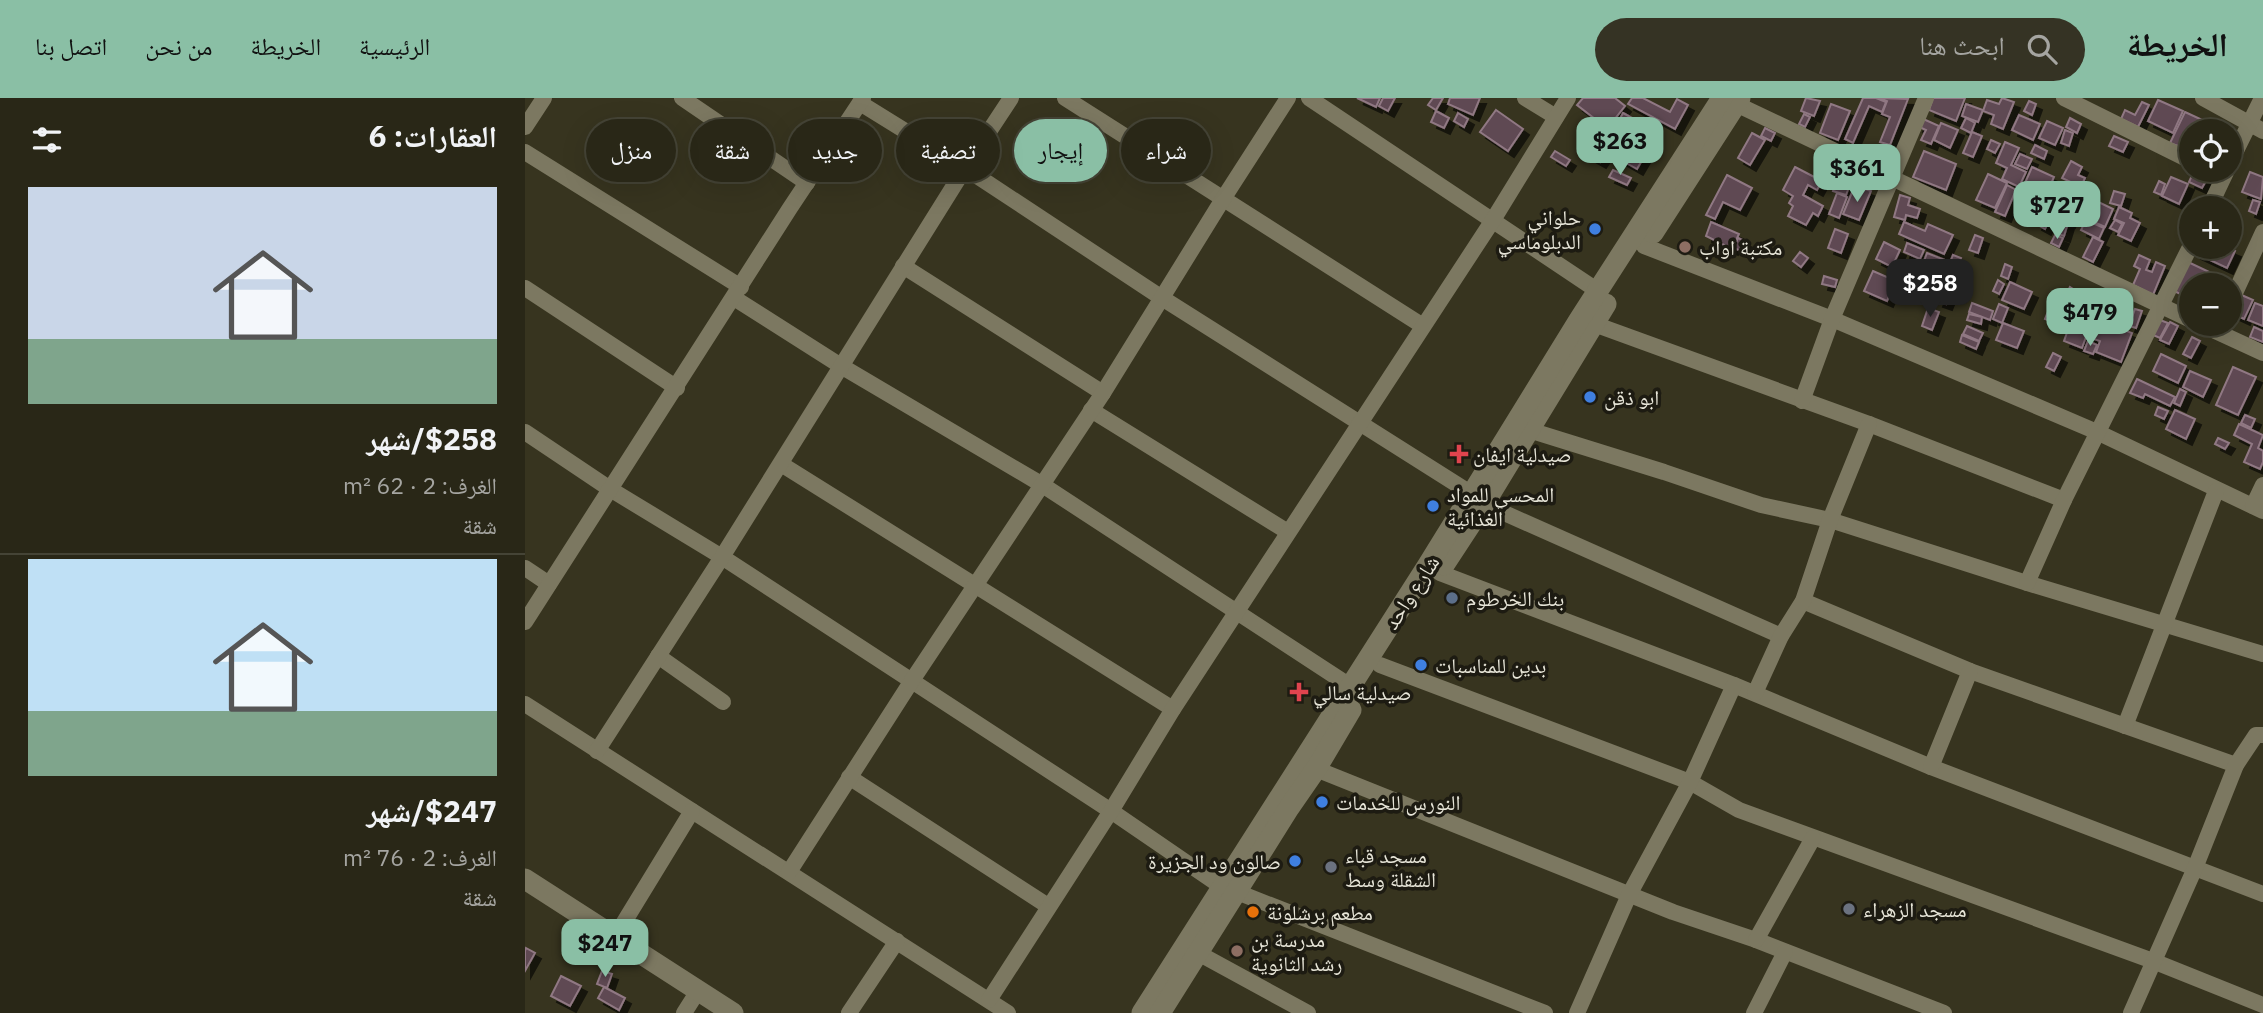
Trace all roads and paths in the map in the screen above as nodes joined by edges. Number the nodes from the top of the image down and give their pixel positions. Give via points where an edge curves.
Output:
1 (544, 98) edge
2 (682, 98) edge
3 (1011, 98) edge
4 (1065, 98) edge
5 (1288, 98) edge
6 (1309, 98) edge
7 (1525, 98) edge
8 (1568, 98) edge
9 (1926, 98) edge
10 (2064, 98) edge
11 (2203, 98) edge
12 (2262, 98) edge
13 (862, 100) edge
14 (1733, 100) edge
15 (1556, 117) junction
16 (997, 119) edge
17 (896, 122) edge
18 (525, 127) edge
19 (2256, 127) edge
20 (2242, 145) edge
21 (525, 152) edge
22 (2179, 155) edge
23 (1893, 177) junction
24 (956, 182) edge
25 (986, 182) edge
26 (807, 183) junction
27 (1223, 199) junction
28 (1493, 220) junction
29 (2263, 232) edge
30 (1644, 246) junction
31 (2184, 259) edge
32 (903, 266) junction
33 (2242, 278) edge
34 (525, 288) edge
35 (1598, 291) junction
36 (737, 293) junction
37 (1162, 298) junction
38 (2162, 306) junction
39 (2179, 314) edge
40 (1832, 319) junction
41 (1594, 324) junction
42 (1423, 326) junction
43 (2233, 336) edge
44 (2263, 353) edge
45 (841, 366) junction
46 (1546, 387) junction
47 (677, 388) junction
48 (1103, 393) junction
49 (1802, 401) junction
50 (1091, 410) junction
51 (1360, 423) junction
52 (1869, 424) junction
53 (1529, 430) junction
54 (525, 432) edge
55 (2097, 432) junction
56 (781, 464) junction
57 (1041, 484) junction
58 (2263, 485) edge
59 (610, 489) junction
60 (2216, 491) junction
61 (1478, 499) junction
62 (2063, 500) junction
63 (2258, 509) edge
64 (1830, 520) junction
65 (1288, 532) junction
66 (722, 557) junction
67 (525, 568) edge
68 (1440, 572) junction
69 (2027, 583) junction
70 (549, 584) junction
71 (977, 585) junction
72 (1803, 601) junction
73 (1237, 612) junction
74 (525, 622) edge
75 (2163, 624) junction
76 (1781, 636) junction
77 (2263, 653) edge
78 (658, 656) junction
79 (1380, 665) junction
80 (1970, 671) junction
81 (911, 682) junction
82 (1734, 685) junction
83 (1350, 686) junction
84 (1755, 694) junction
85 (723, 702) dead end
86 (525, 704) edge
87 (1173, 709) junction
88 (2125, 726) junction
89 (2263, 735) edge
90 (597, 751) junction
91 (2236, 765) junction
92 (1931, 767) junction
93 (1316, 769) junction
94 (849, 777) junction
95 (1690, 782) junction
96 (1282, 804) junction
97 (692, 811) junction
98 (1111, 811) junction
99 (1813, 838) junction
100 (2196, 868) junction
101 (789, 872) junction
102 (525, 879) edge
103 (1230, 890) junction
104 (2263, 894) edge
105 (1629, 895) junction
106 (1048, 906) junction
107 (615, 937) junction
108 (1756, 940) junction
109 (897, 941) junction
110 (1786, 952) junction
111 (1198, 953) junction
112 (2153, 961) junction
113 (698, 990) junction
114 (989, 1000) junction
115 (2263, 1005) edge
116 (684, 1013) edge
117 (733, 1013) edge
118 (849, 1013) edge
119 (1008, 1013) edge
120 (1142, 1013) edge
121 (1160, 1013) edge
122 (1308, 1013) edge
123 (1545, 1013) edge
124 (1577, 1013) edge
125 (1754, 1013) edge
126 (1944, 1013) edge
127 (2131, 1013) edge

1 - 18 street
2 - 26 street
3 - 16 street
4 - 27 street
5 - 27 street
6 - 28 street
7 - 15 street
8 - 15 street
9 - 23 street
10 - 22 street
11 - 19 street
12 - 19 street
13 - 17 street
13 - 26 street
14 - 23 street
14 - 30 street, شارع واحد
14 - 35 street, شارع واحد
15 - 28 street
19 - 20 street
21 - 36 street
23 - 38 street
23 - 40 street
24 - 32 street
25 - 37 street
26 - 36 street
27 - 37 street
27 - 42 street
28 - 35 street
28 - 42 street
29 - 33 street
30 - 40 street
30 - 41 street, شارع واحد
31 - 38 street
32 - 45 street
32 - 48 street
34 - 47 street
35 - 46 street, شارع واحد
36 - 45 street
36 - 47 street
37 - 48 street
37 - 51 street
38 - 39 street
38 - 55 street
40 - 49 street
40 - 55 street
41 - 46 street, شارع واحد
41 - 49 street
42 - 51 street
43 - 44 street
45 - 56 street
45 - 57 street
46 - 53 street, شارع واحد
46 - 61 street, شارع واحد
47 - 59 street
48 - 50 street
49 - 52 street
50 - 57 street
50 - 65 street
51 - 61 street
51 - 65 street
52 - 62 street
52 - 64 street
53 - 61 street, شارع واحد
53 - 64 street via 1761,505
54 - 59 street
55 - 60 street
55 - 62 street
56 - 66 street
56 - 71 street
57 - 71 street
57 - 73 street
58 - 63 street
59 - 66 street
59 - 70 street
60 - 63 street
60 - 75 street
61 - 68 street, شارع واحد
61 - 76 street
61 - 83 street, شارع واحد
62 - 69 street
64 - 69 street
64 - 72 street
65 - 73 street
66 - 78 street
66 - 81 street
67 - 70 street
68 - 79 street, شارع واحد
68 - 82 street
69 - 75 street
70 - 74 street
71 - 81 street
71 - 87 street
72 - 76 street
72 - 80 street
73 - 83 street
73 - 87 street
75 - 77 street
75 - 88 street
76 - 84 street
78 - 85 street
78 - 90 street
79 - 93 street, شارع واحد
79 - 95 street
80 - 88 street
80 - 92 street
81 - 94 street
81 - 98 street
82 - 84 street
82 - 95 street
83 - 96 street, شارع واحد
84 - 92 street
86 - 90 street
87 - 98 street
88 - 91 street
89 - 91 street via 2256,735
90 - 97 street
91 - 100 street
92 - 100 street
93 - 96 street, شارع واحد
93 - 105 street
94 - 101 street
94 - 106 street
95 - 99 street via 1739,810
95 - 105 street
96 - 103 street, شارع واحد
97 - 101 street
97 - 107 street
98 - 103 street
98 - 106 street
99 - 108 street
99 - 112 street
100 - 104 street
100 - 112 street
101 - 109 street
102 - 107 street
103 - 111 street, شارع واحد
103 - 120 street, شارع واحد
103 - 123 street
105 - 108 street
105 - 124 street
106 - 114 street
107 - 113 street
108 - 110 street
109 - 114 street
109 - 118 street
110 - 125 street
110 - 126 street
111 - 121 street, شارع واحد
111 - 122 street
112 - 115 street
112 - 127 street
113 - 116 street
113 - 117 street
114 - 119 street

